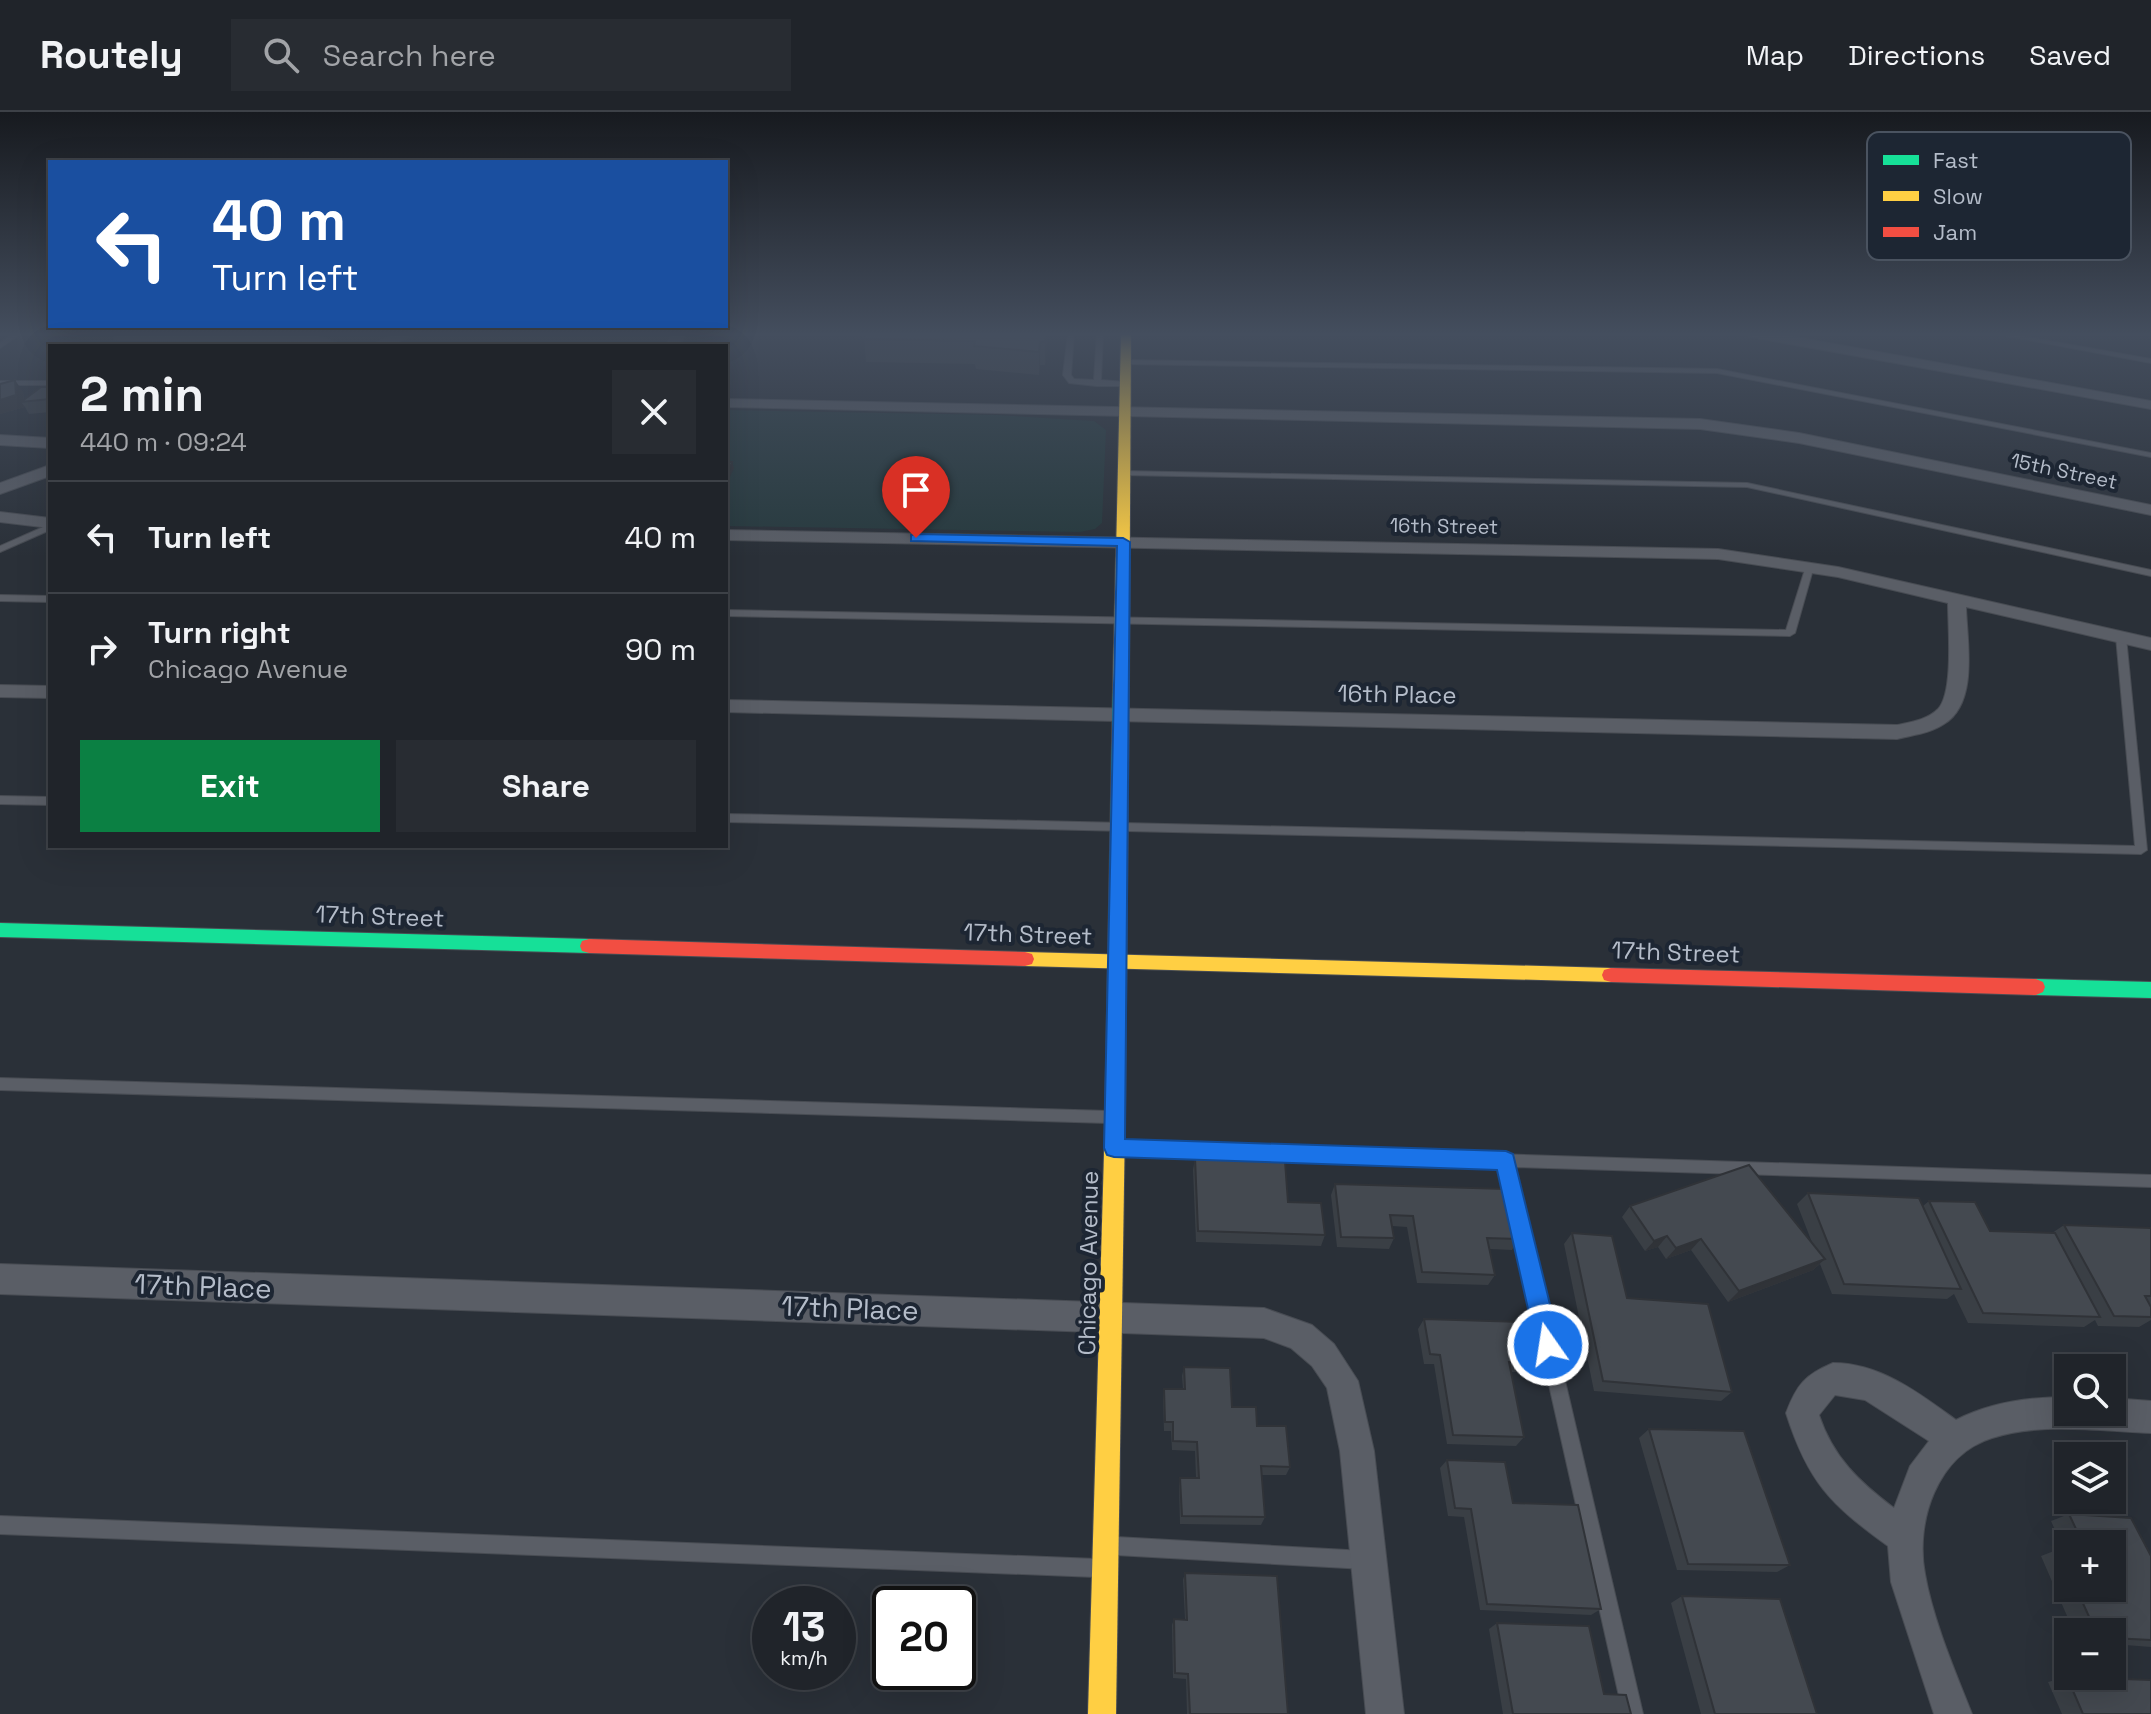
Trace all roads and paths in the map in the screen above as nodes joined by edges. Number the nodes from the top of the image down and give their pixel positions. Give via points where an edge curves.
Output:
1 (978, 408) edge
2 (1125, 408) edge
3 (1907, 408) edge
4 (1125, 414) junction
5 (0, 440) edge
6 (48, 443) edge
7 (2151, 455) edge
8 (48, 471) edge
9 (1124, 473) junction
10 (0, 489) edge
11 (2151, 510) edge
12 (0, 517) edge
13 (48, 525) edge
14 (48, 526) edge
15 (728, 535) edge
16 (1123, 542) junction
17 (0, 549) edge
18 (1810, 566) junction
19 (2151, 573) edge
20 (0, 598) edge
21 (48, 599) edge
22 (1957, 599) junction
23 (728, 613) edge
24 (1122, 622) junction
25 (2121, 637) junction
26 (2151, 644) edge
27 (0, 691) edge
28 (48, 692) edge
29 (728, 706) edge
30 (1122, 714) junction
31 (0, 800) edge
32 (48, 801) edge
33 (728, 818) edge
34 (1120, 828) junction
35 (0, 930) edge
36 (1118, 960) junction
37 (2151, 990) edge
38 (0, 1084) edge
39 (1115, 1117) junction
40 (1114, 1148) junction
41 (1506, 1161) junction
42 (2151, 1181) edge
43 (0, 1279) edge
44 (1111, 1317) junction
45 (2151, 1417) edge
46 (1953, 1438) junction
47 (0, 1525) edge
48 (1907, 1538) junction
49 (1104, 1545) junction
50 (1369, 1561) junction
51 (1104, 1568) junction
52 (1102, 1714) edge
53 (1385, 1714) edge
54 (1633, 1714) edge
55 (1953, 1714) edge

1 - 4 street, 15th Street
2 - 4 street, Chicago Avenue
3 - 7 lane
4 - 9 street, Chicago Avenue
4 - 11 street, 15th Street via 1700,424 1799,438
5 - 6 street
8 - 10 street
9 - 16 street, Chicago Avenue
9 - 19 lane via 1747,485
12 - 13 street
14 - 17 lane
15 - 16 street, 16th Street
16 - 18 street, 16th Street via 1718,554
16 - 24 street, Chicago Avenue
18 - 22 street, 16th Street
18 - 24 lane via 1790,633
20 - 21 lane
22 - 25 street, 16th Street
22 - 30 street, 16th Place via 1957,695 1947,712 1926,726 1897,732
23 - 24 lane
24 - 30 street, Chicago Avenue
25 - 26 street, 16th Street
25 - 34 lane via 2141,850
27 - 28 street
29 - 30 street, 16th Place
30 - 34 street, Chicago Avenue
31 - 32 lane
33 - 34 lane
34 - 36 street, Chicago Avenue
35 - 36 street, 17th Street
36 - 37 street, 17th Street
36 - 39 street, Chicago Avenue
38 - 39 lane
39 - 40 street, Chicago Avenue
40 - 41 lane
40 - 44 street, Chicago Avenue
41 - 42 lane
41 - 54 lane
43 - 44 street, 17th Place
44 - 49 street, Chicago Avenue
44 - 50 street, 17th Place via 1264,1323 1301,1336 1323,1355 1342,1381 1357,1451
45 - 46 street via 2042,1414 1993,1421
46 - 48 street via 1925,1471 1907,1515
46 - 48 street via 1884,1389 1856,1381 1830,1380 1818,1387 1802,1413 1810,1441 1840,1489
47 - 51 lane
48 - 55 street via 1906,1572
49 - 50 lane
49 - 51 street, Chicago Avenue
50 - 53 street, 17th Place
51 - 52 street, Chicago Avenue

